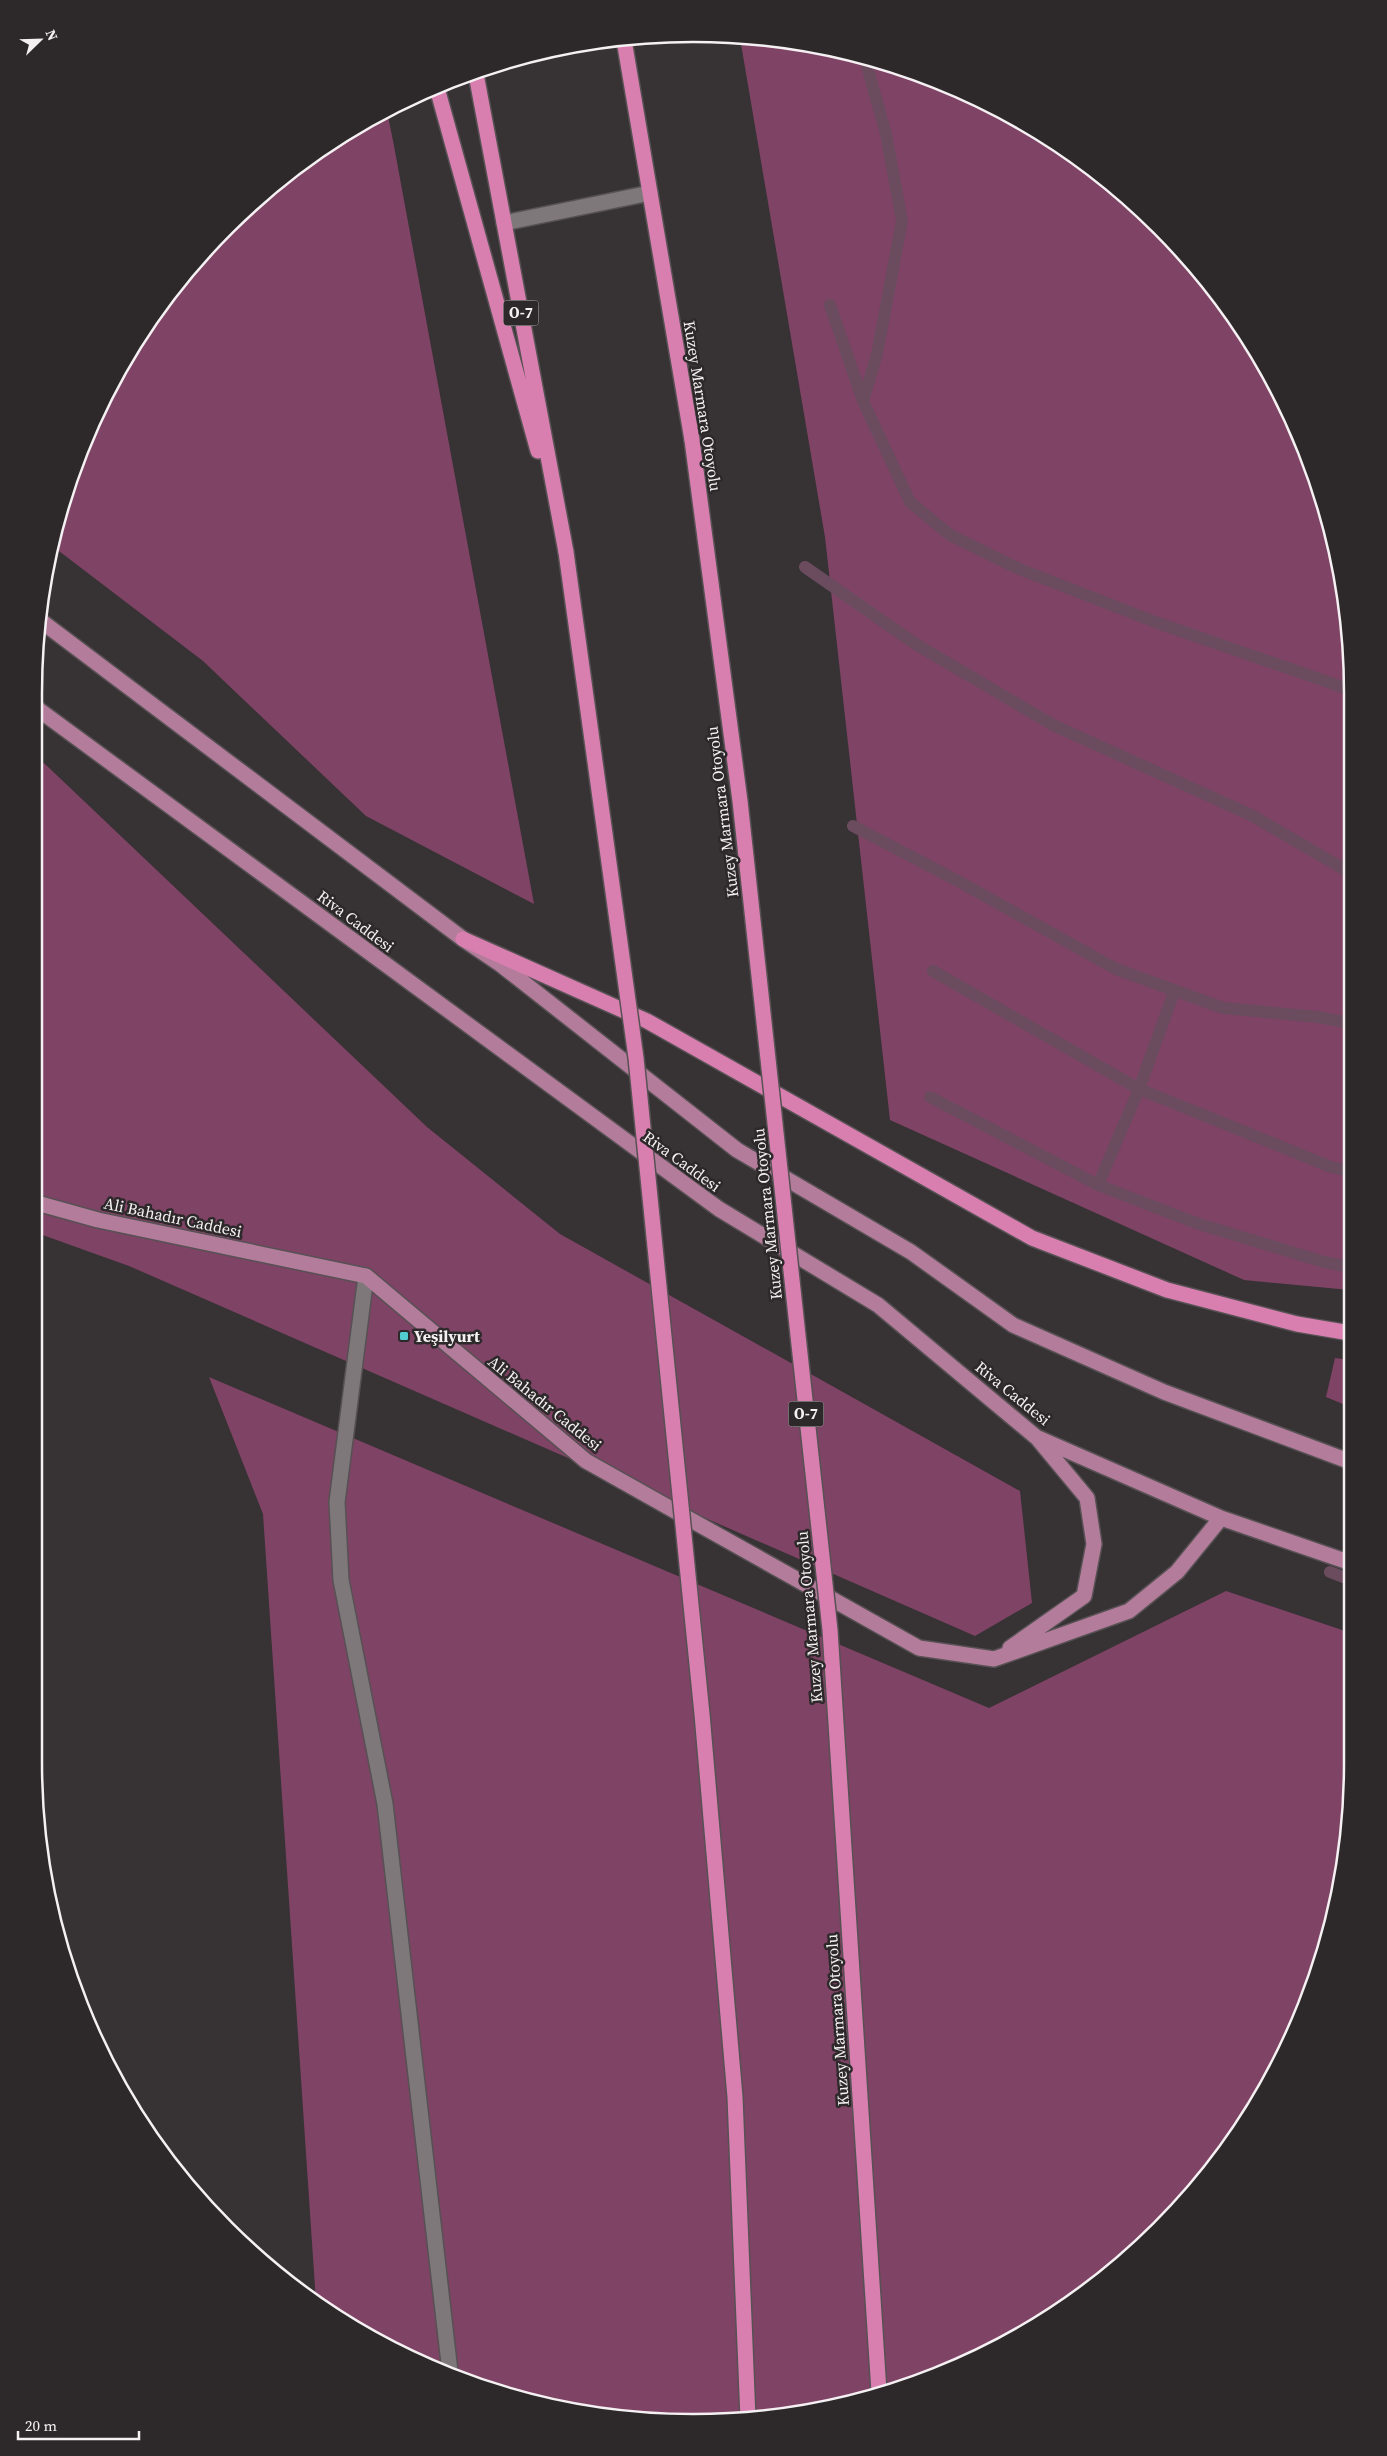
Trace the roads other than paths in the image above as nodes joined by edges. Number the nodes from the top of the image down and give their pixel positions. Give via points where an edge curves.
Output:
1 (625, 46) edge
2 (477, 80) edge
3 (439, 94) edge
4 (650, 193) junction
5 (504, 223) junction
6 (566, 552) junction
7 (46, 625) edge
8 (42, 712) edge
9 (463, 939) junction
10 (42, 1204) edge
11 (366, 1276) junction
12 (1344, 1332) edge
13 (1036, 1437) junction
14 (1344, 1459) edge
15 (1221, 1518) junction
16 (1344, 1561) edge
17 (994, 1659) junction
18 (449, 2366) edge
19 (879, 2386) edge
20 (748, 2411) edge

1 - 4 highway, Kuzey Marmara Otoyolu / O-7
2 - 5 highway, O-7
3 - 6 highway
4 - 5 lane
4 - 19 highway, Kuzey Marmara Otoyolu / O-7, bridge via 692,440 740,801 830,1630
5 - 6 highway, O-7
6 - 20 highway, O-7, bridge via 636,1058 701,1704 735,2097
7 - 9 main road
8 - 13 main road, Riva Caddesi via 719,1209 878,1305
9 - 12 highway via 647,1021 1032,1238 1167,1290 1297,1324
9 - 14 main road via 500,964 737,1150 911,1252 1013,1325 1164,1392
10 - 11 main road, Ali Bahadır Caddesi via 98,1220
11 - 17 main road, Ali Bahadır Caddesi via 586,1461 919,1648
11 - 18 lane via 337,1502 340,1580 385,1804
13 - 15 main road, Riva Caddesi
13 - 17 main road via 1087,1498 1094,1544 1084,1596
15 - 16 main road, Riva Caddesi
15 - 17 main road via 1177,1572 1129,1611

